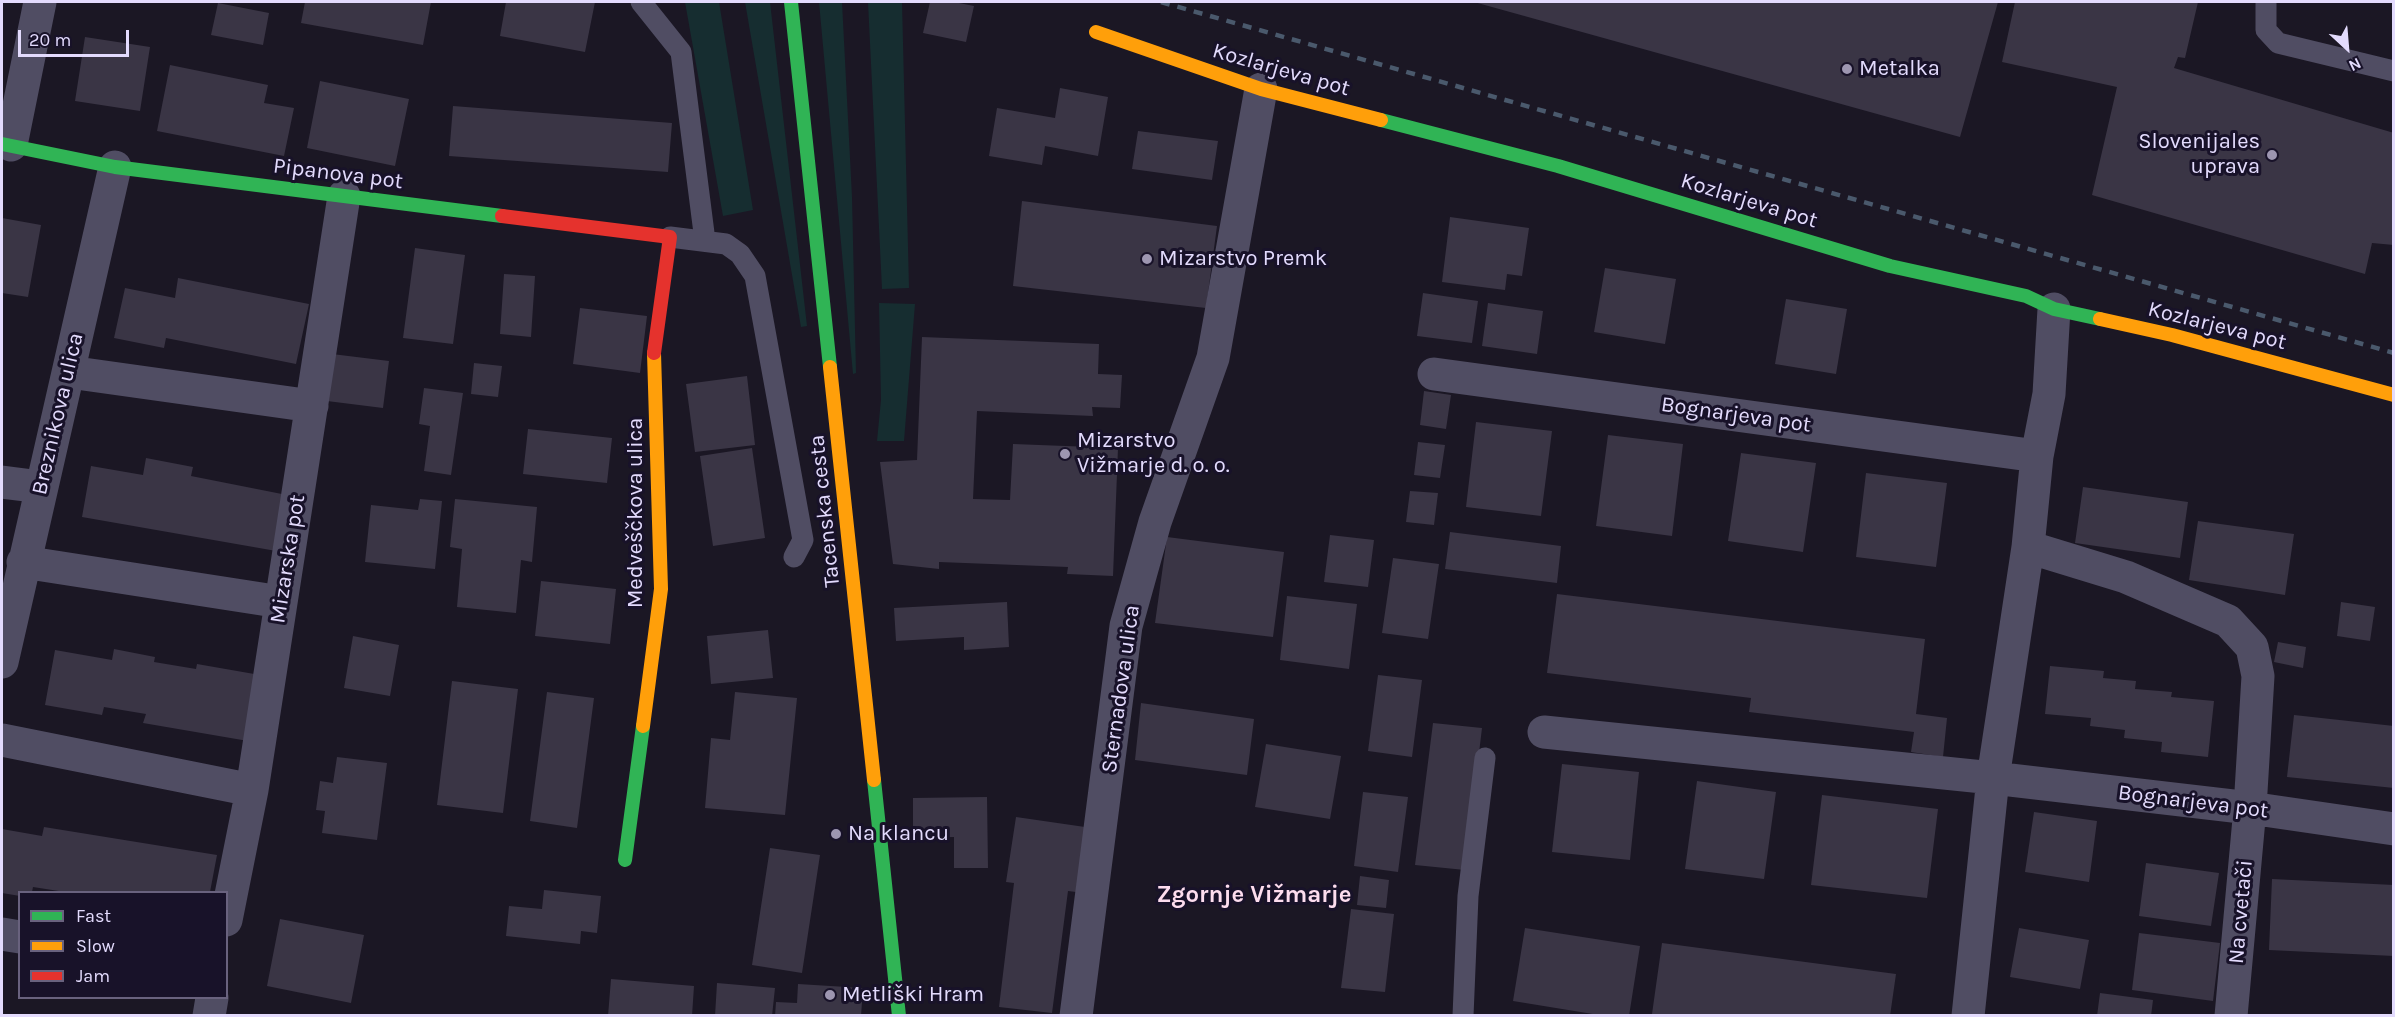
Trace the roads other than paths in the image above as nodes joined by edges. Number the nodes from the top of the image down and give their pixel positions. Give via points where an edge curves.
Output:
1 (40, 2) edge
2 (641, 2) edge
3 (791, 2) edge
4 (2266, 2) edge
5 (1096, 32) dead end
6 (2394, 71) edge
7 (1261, 89) junction
8 (6, 145) edge
9 (115, 167) junction
10 (344, 196) junction
11 (670, 237) junction
12 (705, 241) junction
13 (2054, 309) junction
14 (69, 372) junction
15 (1434, 374) dead end
16 (2394, 395) edge
17 (312, 406) junction
18 (2037, 456) junction
19 (2, 482) edge
20 (41, 487) junction
21 (2028, 547) junction
22 (794, 557) dead end
23 (23, 562) junction
24 (281, 602) junction
25 (2, 662) edge
26 (1544, 732) dead end
27 (2, 740) edge
28 (1485, 758) dead end
29 (1993, 778) junction
30 (252, 790) junction
31 (2250, 808) junction
32 (2394, 830) edge
33 (625, 860) dead end
34 (228, 910) edge
35 (2, 934) edge
36 (18, 937) edge
37 (212, 999) edge
38 (209, 1016) edge
39 (899, 1016) edge
40 (1076, 1016) edge
41 (1463, 1016) edge
42 (1968, 1016) edge
43 (2231, 1016) edge

1 - 8 street
2 - 12 lane via 681,52
3 - 39 street, Tacenska cesta
4 - 6 lane via 2266,30 2278,43
5 - 7 street, Kozlarjeva pot
7 - 13 street, Kozlarjeva pot via 1558,166 1890,266 2026,296
7 - 40 street, Sternadova ulica via 1213,358 1155,522 1126,626
8 - 9 street, Pipanova pot
9 - 10 street, Pipanova pot
9 - 14 street, Breznikova ulica
10 - 11 street, Pipanova pot
10 - 17 street, Mizarska pot
11 - 12 lane
11 - 33 street, Medveščkova ulica via 654,356 661,589
12 - 22 lane via 726,244 740,254 755,276 803,540
13 - 16 street, Kozlarjeva pot via 2172,335
13 - 18 street via 2049,394
14 - 17 street
14 - 20 street, Breznikova ulica
15 - 18 street, Bognarjeva pot
17 - 24 street, Mizarska pot
18 - 21 street
19 - 20 street
20 - 23 street, Breznikova ulica
21 - 29 street
21 - 31 street, Na cvetači via 2126,577 2228,621 2240,631 2252,647 2258,676
23 - 24 street
23 - 25 street, Breznikova ulica
24 - 30 street, Mizarska pot
26 - 29 street, Bognarjeva pot
27 - 30 street
28 - 41 lane via 1468,896
29 - 31 street, Bognarjeva pot
29 - 42 street
30 - 34 street, Mizarska pot
31 - 32 street, Bognarjeva pot
31 - 43 street, Na cvetači
35 - 36 street
37 - 38 street

